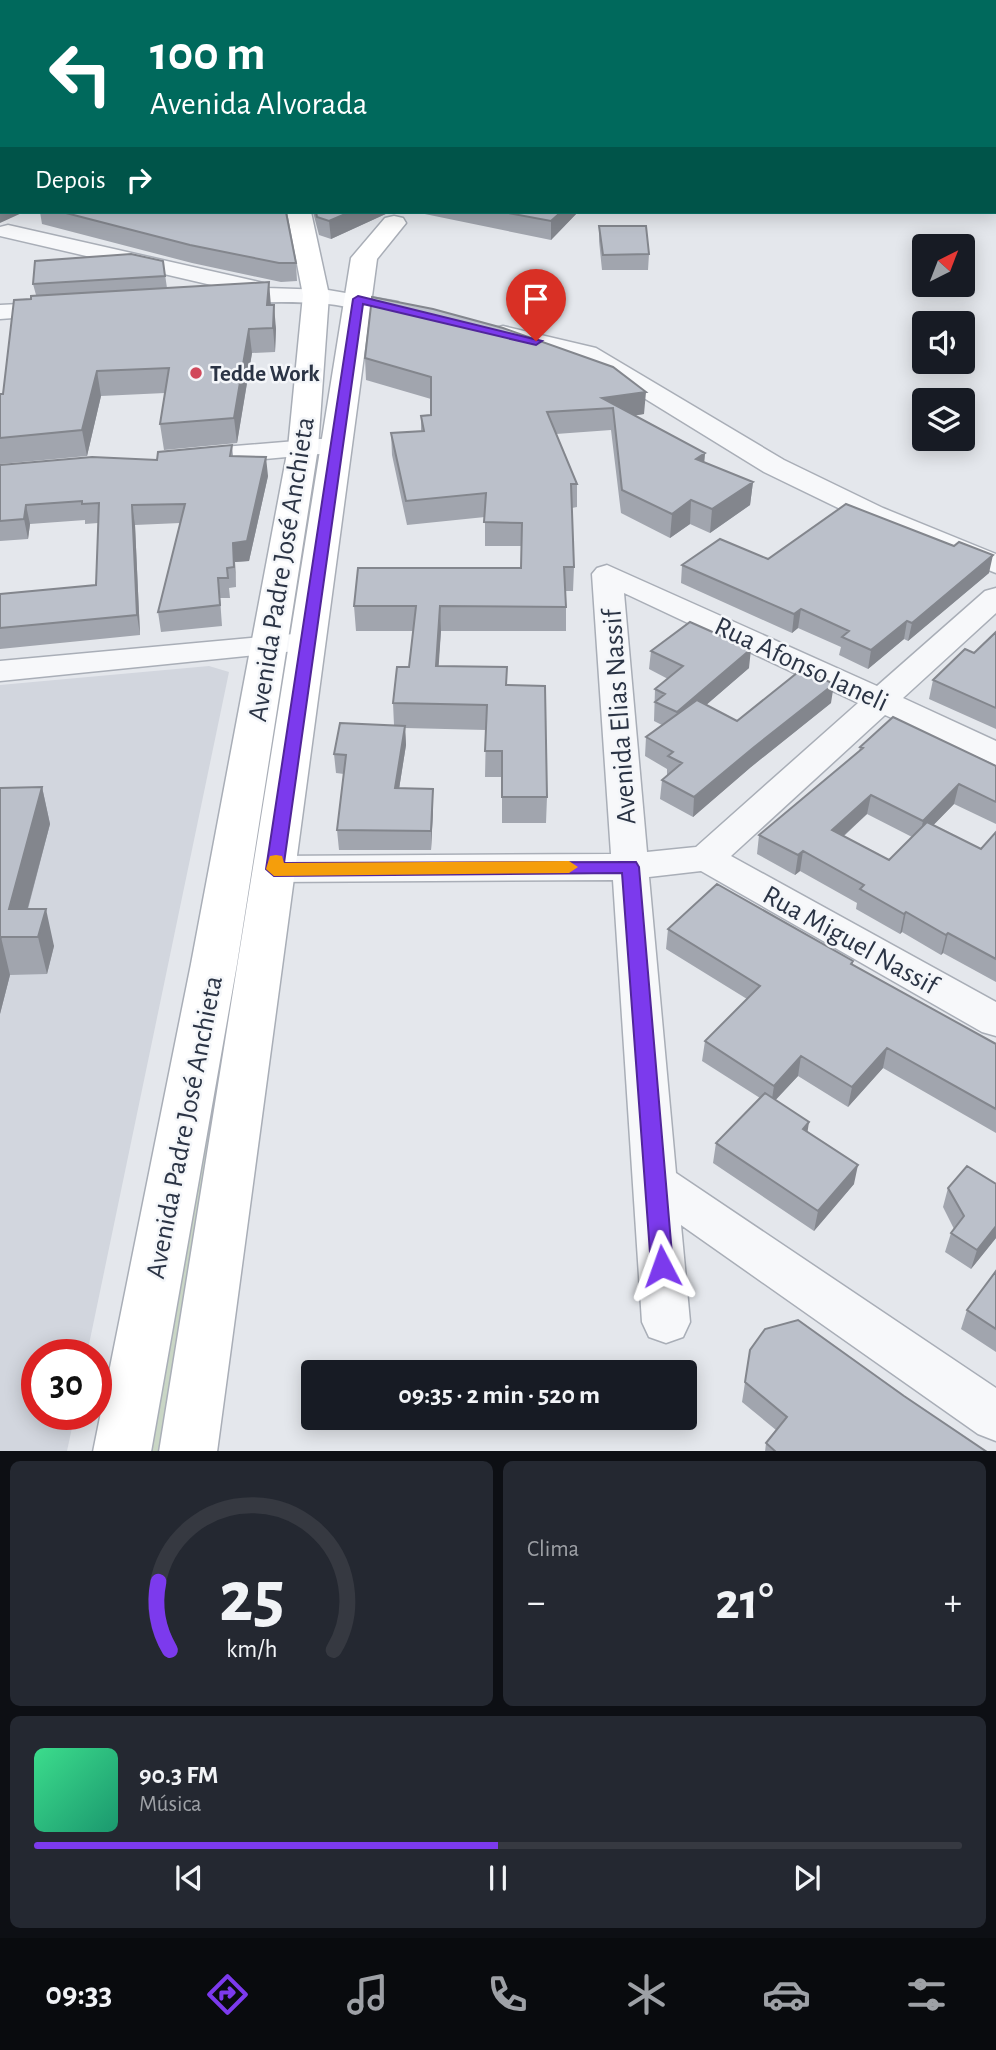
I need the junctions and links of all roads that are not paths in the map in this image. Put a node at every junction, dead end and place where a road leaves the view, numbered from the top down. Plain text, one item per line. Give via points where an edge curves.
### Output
1 (299, 214) edge
2 (404, 217) edge
3 (32, 218) dead end
4 (4, 233) edge
5 (311, 265) junction
6 (278, 294) junction
7 (316, 295) junction
8 (199, 299) edge
9 (358, 299) junction
10 (81, 307) edge
11 (412, 312) edge
12 (0, 313) edge
13 (480, 328) edge
14 (320, 447) junction
15 (166, 459) edge
16 (996, 564) edge
17 (607, 574) joint
18 (996, 597) edge
19 (289, 643) junction
20 (0, 671) edge
21 (882, 700) junction
22 (996, 754) edge
23 (706, 858) junction
24 (630, 867) junction
25 (274, 869) junction
26 (996, 1021) edge
27 (656, 1184) junction
28 (666, 1322) dead end
29 (996, 1417) edge
30 (122, 1451) edge
31 (188, 1451) edge

1 - 5 main road
2 - 5 main road, Avenida Padre José Anchieta
2 - 9 main road, Avenida Padre José Anchieta via 365,258
3 - 4 street
4 - 6 street
5 - 7 main road, Avenida Padre José Anchieta
6 - 7 street
6 - 8 street
7 - 9 street
7 - 14 main road, Avenida Padre José Anchieta
9 - 11 street
9 - 14 main road, Avenida Padre José Anchieta
10 - 12 street
13 - 16 street via 587,353 774,466 873,514
14 - 15 street
14 - 19 main road, Avenida Padre José Anchieta
17 - 21 street, Rua Afonso Ianeli
17 - 24 street, Avenida Elias Nassif
18 - 21 street
19 - 20 street
19 - 25 main road, Avenida Padre José Anchieta
19 - 30 main road, Avenida Padre José Anchieta via 211,978
21 - 22 street, Rua Afonso Ianeli
21 - 23 street
23 - 24 street
23 - 26 street, Rua Miguel Nassif
24 - 25 street
24 - 27 street, Avenida Elias Nassif
25 - 31 main road, Avenida Padre José Anchieta
27 - 28 street, Avenida Elias Nassif
27 - 29 street

